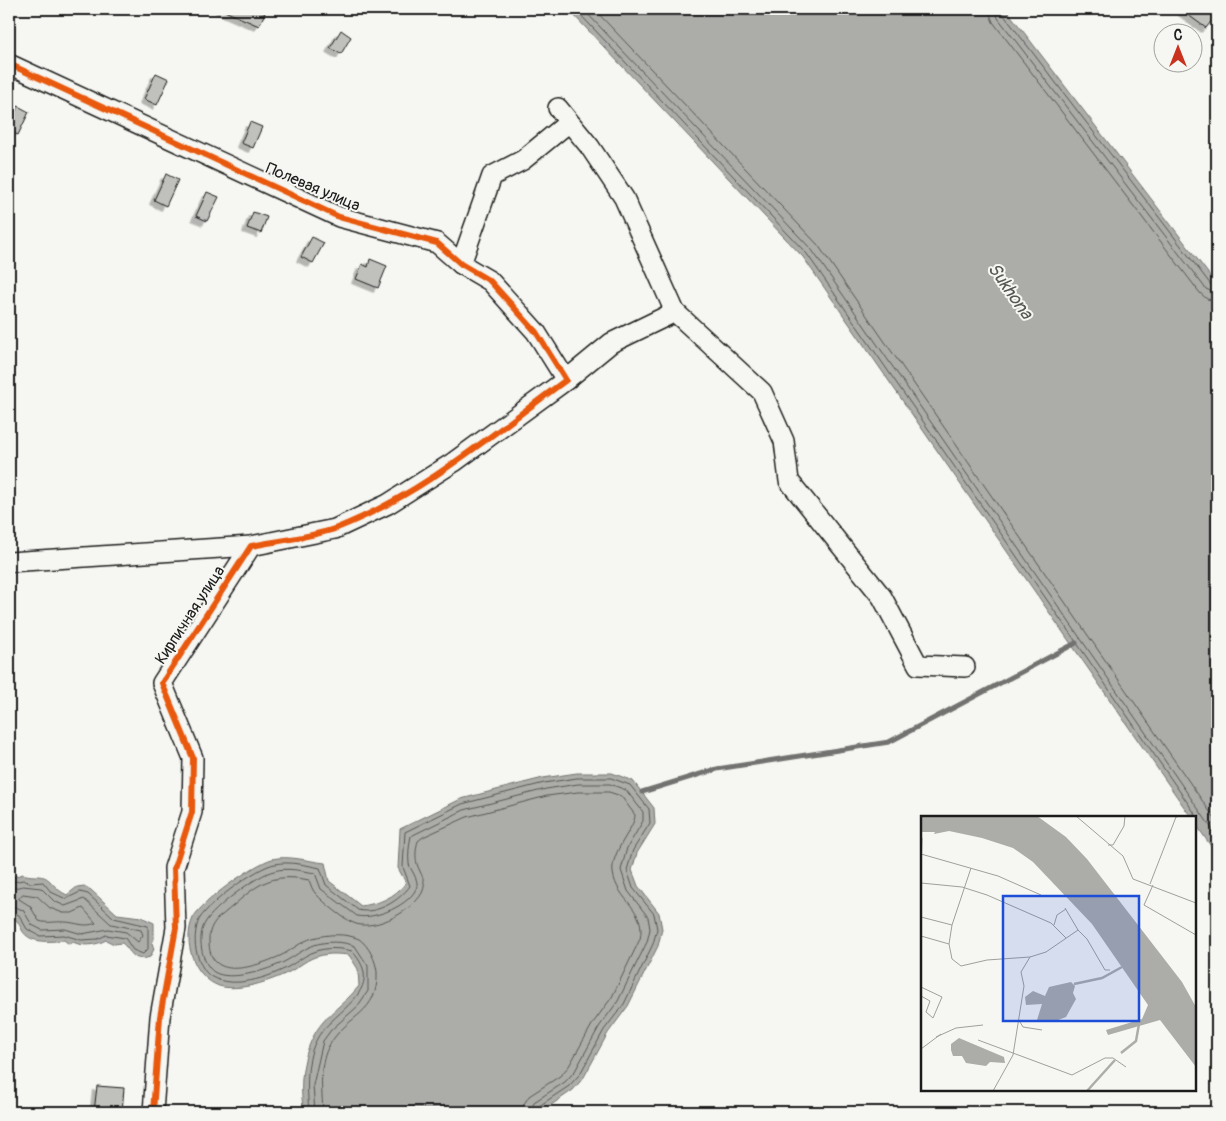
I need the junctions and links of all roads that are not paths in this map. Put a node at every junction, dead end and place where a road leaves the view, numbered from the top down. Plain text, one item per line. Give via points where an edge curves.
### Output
1 (9, 64) edge
2 (461, 264) junction
3 (675, 312) junction
4 (566, 380) junction
5 (251, 546) junction
6 (9, 562) edge
7 (965, 667) dead end
8 (153, 1112) edge

1 - 2 street, Полевая улица via 339,216 437,244
2 - 3 street via 492,176 523,160 563,116 590,147 624,198
2 - 4 street, Полевая улица via 490,281 536,332
3 - 4 street via 611,343
3 - 7 street via 762,392 784,441 789,481 882,597 918,665
4 - 5 street via 454,462 388,504 335,529
5 - 6 street
5 - 8 street, Кирпичная улица via 162,683 193,758 192,812 174,868 176,928 160,1017

